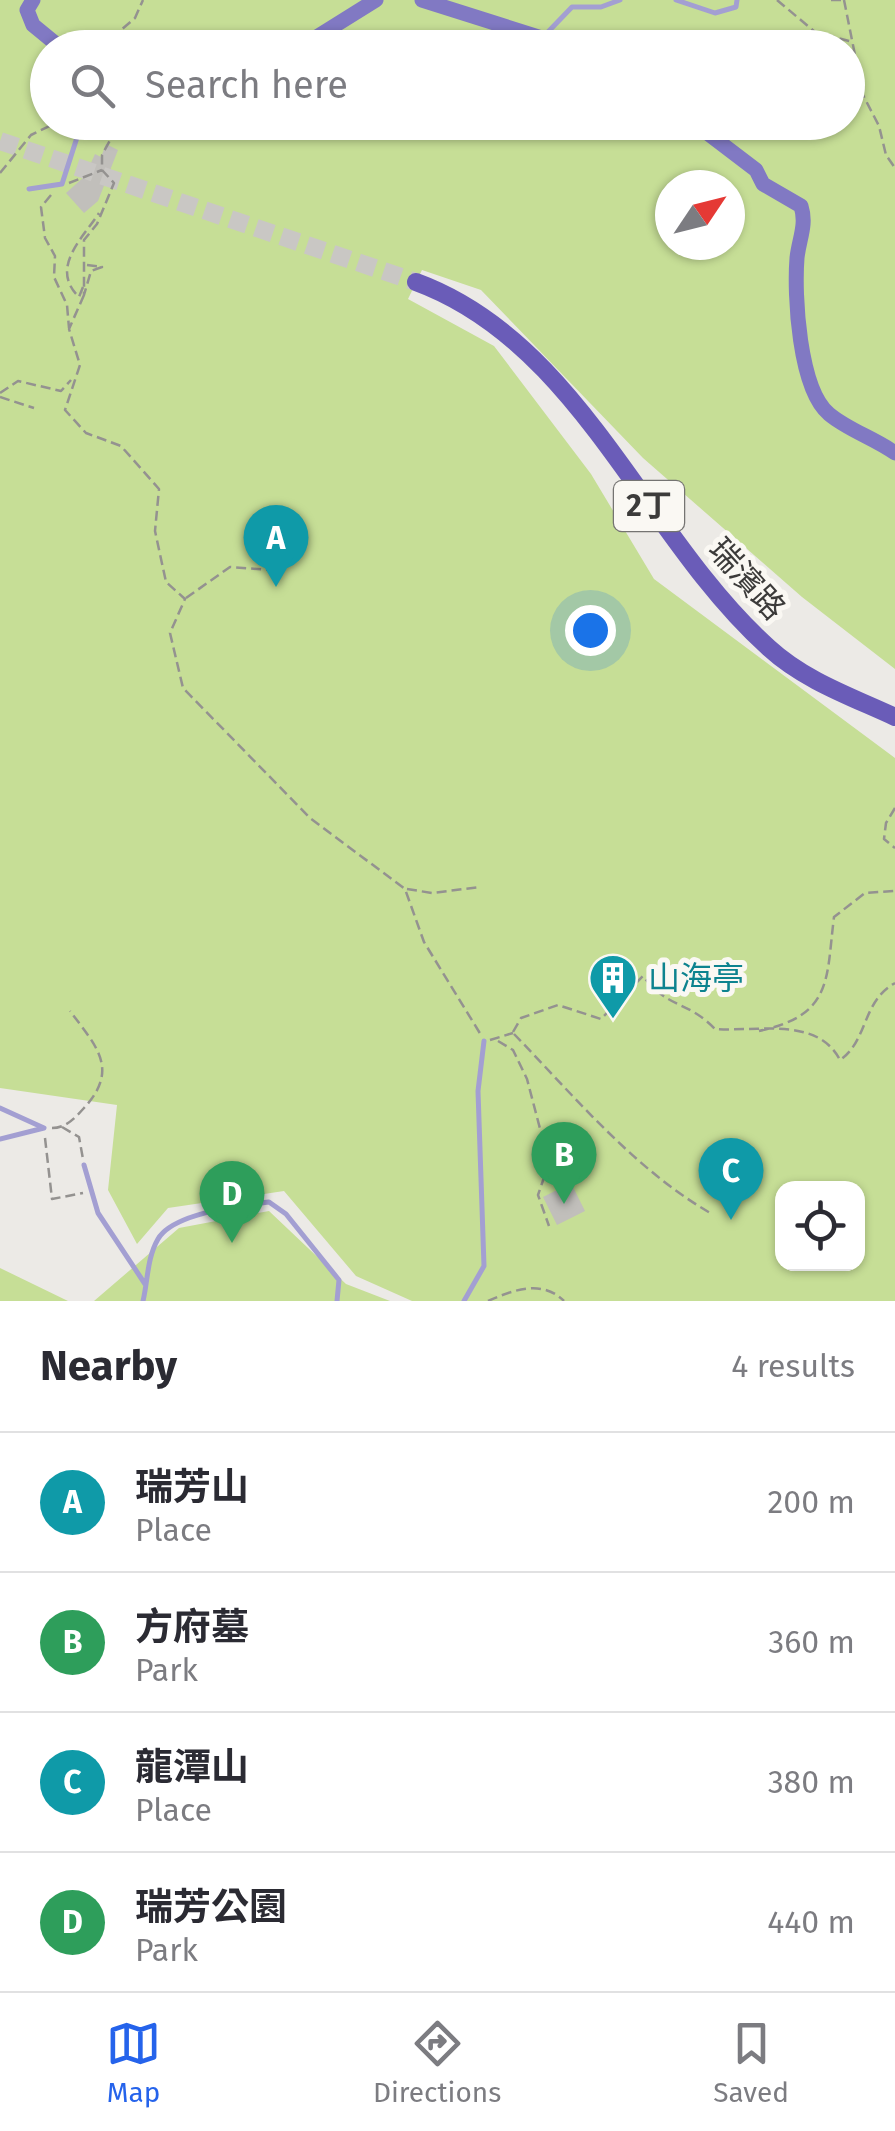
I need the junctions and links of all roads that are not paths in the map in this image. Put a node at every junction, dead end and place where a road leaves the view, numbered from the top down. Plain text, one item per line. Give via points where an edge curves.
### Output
1 (33, 0) edge
2 (376, 0) edge
3 (422, 0) edge
4 (620, 0) edge
5 (676, 0) edge
6 (737, 0) edge
7 (39, 30) edge
8 (329, 30) edge
9 (524, 30) edge
10 (550, 30) edge
11 (76, 140) edge
12 (717, 140) edge
13 (29, 190) dead end
14 (416, 282) tunnel mouth
15 (895, 453) edge
16 (895, 717) edge
17 (484, 1041) road end
18 (0, 1108) edge
19 (0, 1139) edge
20 (84, 1165) road end
21 (146, 1286) junction
22 (143, 1301) edge
23 (337, 1301) edge
24 (464, 1301) edge

1 - 7 street via 27,10
2 - 8 street
3 - 9 street
4 - 10 lane via 572,7
5 - 6 lane via 715,12 736,8
11 - 13 lane via 62,184
12 - 15 street via 756,170 763,184 801,206 798,327 817,400
14 - 16 main road, 瑞濱路 / 2丁 via 446,293 518,340 705,581 771,650 831,690
17 - 24 lane via 478,1091 484,1266
18 - 19 lane via 44,1128
20 - 21 lane via 98,1213
21 - 22 lane
21 - 23 lane via 160,1235 177,1222 269,1202 338,1280

